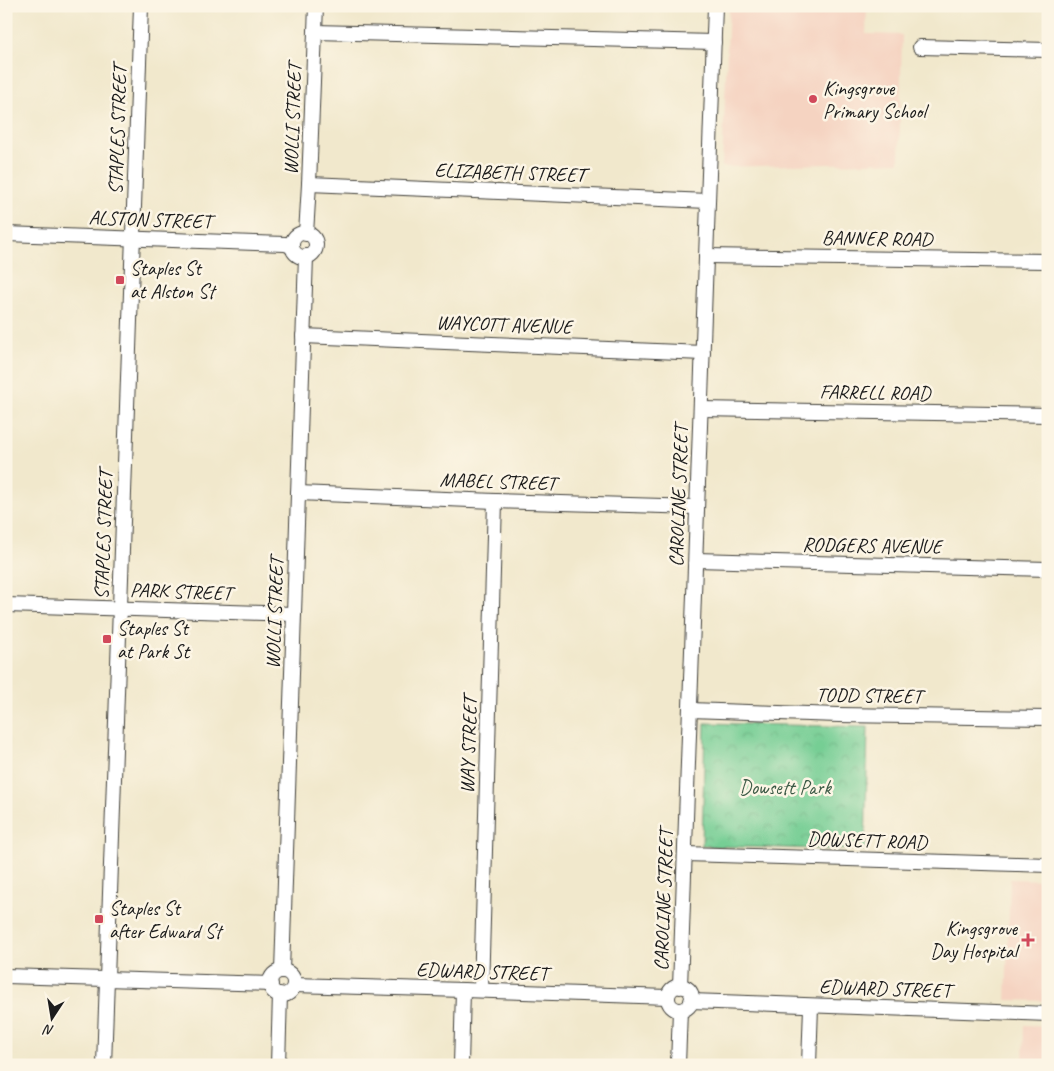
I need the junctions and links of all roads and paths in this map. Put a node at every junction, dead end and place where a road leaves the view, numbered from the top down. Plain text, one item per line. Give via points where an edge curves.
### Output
1 (142, 6) edge
2 (316, 6) edge
3 (715, 6) edge
4 (315, 32) junction
5 (714, 42) junction
6 (920, 47) dead end
7 (1048, 50) edge
8 (309, 184) junction
9 (708, 201) junction
10 (6, 234) edge
11 (306, 234) junction
12 (133, 238) junction
13 (292, 246) junction
14 (306, 256) junction
15 (706, 256) junction
16 (1048, 261) edge
17 (303, 336) junction
18 (703, 353) junction
19 (701, 409) junction
20 (1048, 416) edge
21 (298, 493) junction
22 (495, 501) junction
23 (697, 507) junction
24 (696, 560) junction
25 (1048, 569) edge
26 (6, 605) edge
27 (120, 609) junction
28 (294, 614) junction
29 (690, 710) junction
30 (1048, 718) edge
31 (685, 854) junction
32 (1048, 865) edge
33 (282, 971) junction
34 (6, 976) edge
35 (108, 978) junction
36 (271, 984) junction
37 (294, 985) junction
38 (680, 987) junction
39 (463, 990) junction
40 (481, 990) junction
41 (280, 994) junction
42 (668, 997) junction
43 (685, 1006) junction
44 (811, 1006) junction
45 (1048, 1014) edge
46 (104, 1065) edge
47 (278, 1065) edge
48 (461, 1065) edge
49 (678, 1065) edge
50 (809, 1065) edge

1 - 12 street, STAPLES STREET
2 - 4 street, WOLLI STREET
3 - 5 street, CAROLINE STREET
4 - 5 street
4 - 8 street, WOLLI STREET
5 - 9 street, CAROLINE STREET
6 - 7 street
8 - 9 street, ELIZABETH STREET
8 - 11 street, WOLLI STREET
9 - 15 street, CAROLINE STREET
10 - 12 street, ALSTON STREET
11 - 13 street via 296,236
11 - 14 street via 315,245 313,252
12 - 13 street, ALSTON STREET
12 - 27 street, STAPLES STREET
13 - 14 street via 298,255
14 - 17 street, WOLLI STREET
15 - 16 street, BANNER ROAD
15 - 18 street, CAROLINE STREET
17 - 18 street, WAYCOTT AVENUE
17 - 21 street, WOLLI STREET
18 - 19 street, CAROLINE STREET
19 - 20 street, FARRELL ROAD
19 - 23 street, CAROLINE STREET
21 - 22 street, MABEL STREET
21 - 28 street, WOLLI STREET
22 - 23 street, MABEL STREET
22 - 40 street, WAY STREET
23 - 24 street, CAROLINE STREET
24 - 25 street, RODGERS AVENUE
24 - 29 street, CAROLINE STREET
26 - 27 street, PARK STREET
27 - 28 street, PARK STREET
27 - 35 street, STAPLES STREET
28 - 33 street, WOLLI STREET
29 - 30 street, TODD STREET
29 - 31 street, CAROLINE STREET
31 - 32 street, DOWSETT ROAD
31 - 38 street, CAROLINE STREET
33 - 36 street via 273,976
33 - 37 street via 292,976
34 - 35 street
35 - 36 street
35 - 46 street, STAPLES STREET
36 - 41 street
37 - 39 street, EDWARD STREET
37 - 41 street via 287,994
38 - 42 street via 672,990
38 - 43 street via 691,994
39 - 40 street, EDWARD STREET
39 - 48 street
40 - 42 street, EDWARD STREET
41 - 47 street
42 - 43 street via 670,1005 676,1009
43 - 44 street, EDWARD STREET
43 - 49 street
44 - 45 street, EDWARD STREET
44 - 50 street

